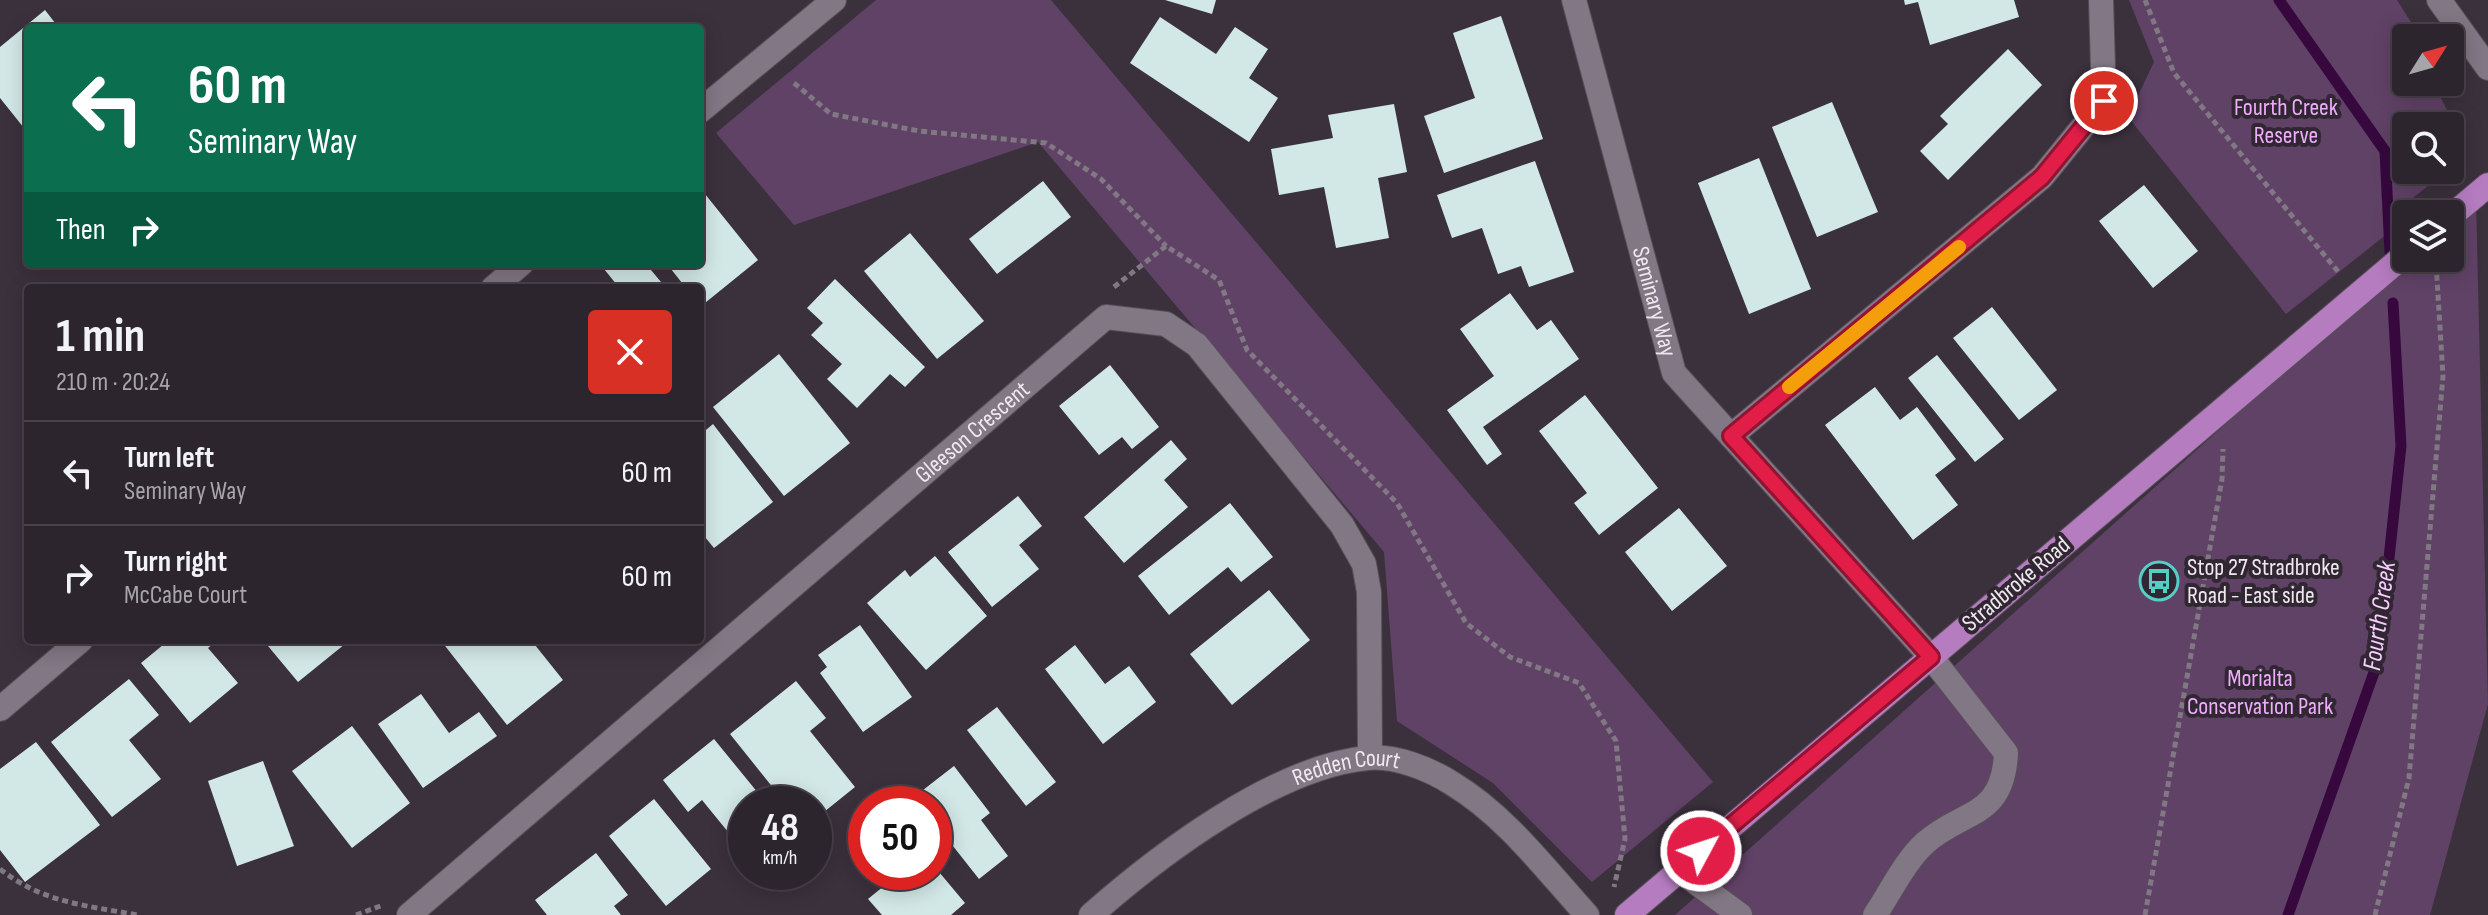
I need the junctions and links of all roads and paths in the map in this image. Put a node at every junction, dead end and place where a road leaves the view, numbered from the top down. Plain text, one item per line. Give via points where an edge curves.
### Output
1 (834, 0) edge
2 (1574, 0) edge
3 (2101, 0) edge
4 (2145, 0) edge
5 (2439, 0) edge
6 (2488, 68) edge
7 (794, 83) dead end
8 (704, 108) edge
9 (2488, 185) edge
10 (2464, 205) edge
11 (1166, 246) junction
12 (2392, 265) edge
13 (516, 268) edge
14 (2437, 272) edge
15 (498, 284) edge
16 (1108, 292) dead end
17 (2356, 294) junction
18 (2225, 408) junction
19 (1731, 436) junction
20 (76, 644) edge
21 (1931, 657) junction
22 (0, 709) edge
23 (1370, 757) junction
24 (0, 869) edge
25 (1679, 870) junction
26 (1619, 907) edge
27 (137, 915) edge
28 (409, 915) edge
29 (1091, 915) edge
30 (1587, 915) edge
31 (1740, 915) edge
32 (1875, 915) edge
33 (2145, 915) edge
34 (2375, 915) edge

1 - 8 street
2 - 19 street, Seminary Way via 1674,373
3 - 19 street via 2104,101 2042,177
4 - 17 path via 2174,73
5 - 6 street
7 - 11 path via 831,114 919,131 1046,143 1101,179
9 - 10 main road
11 - 16 path
11 - 26 path via 1219,280 1247,350 1397,503 1466,623 1510,657 1579,683 1616,741 1625,839
12 - 17 main road, Stradbroke Road
13 - 15 street
14 - 34 path via 2443,376 2409,778
17 - 18 main road, Stradbroke Road
18 - 21 main road, Stradbroke Road
18 - 33 path via 2222,479
19 - 21 street, Seminary Way
20 - 22 street
21 - 25 main road, Stradbroke Road
21 - 32 street, Seminary Way via 2006,753 2005,779 1985,808 1924,844
23 - 28 street, Gleeson Crescent via 1369,592 1364,564 1342,525 1197,345 1166,324 1106,317
23 - 29 street, Redden Court via 1315,768 1269,791 1181,843
23 - 30 street, Redden Court via 1416,766 1454,784 1503,823
24 - 27 path via 47,898
25 - 26 main road, Stradbroke Road
25 - 31 street

